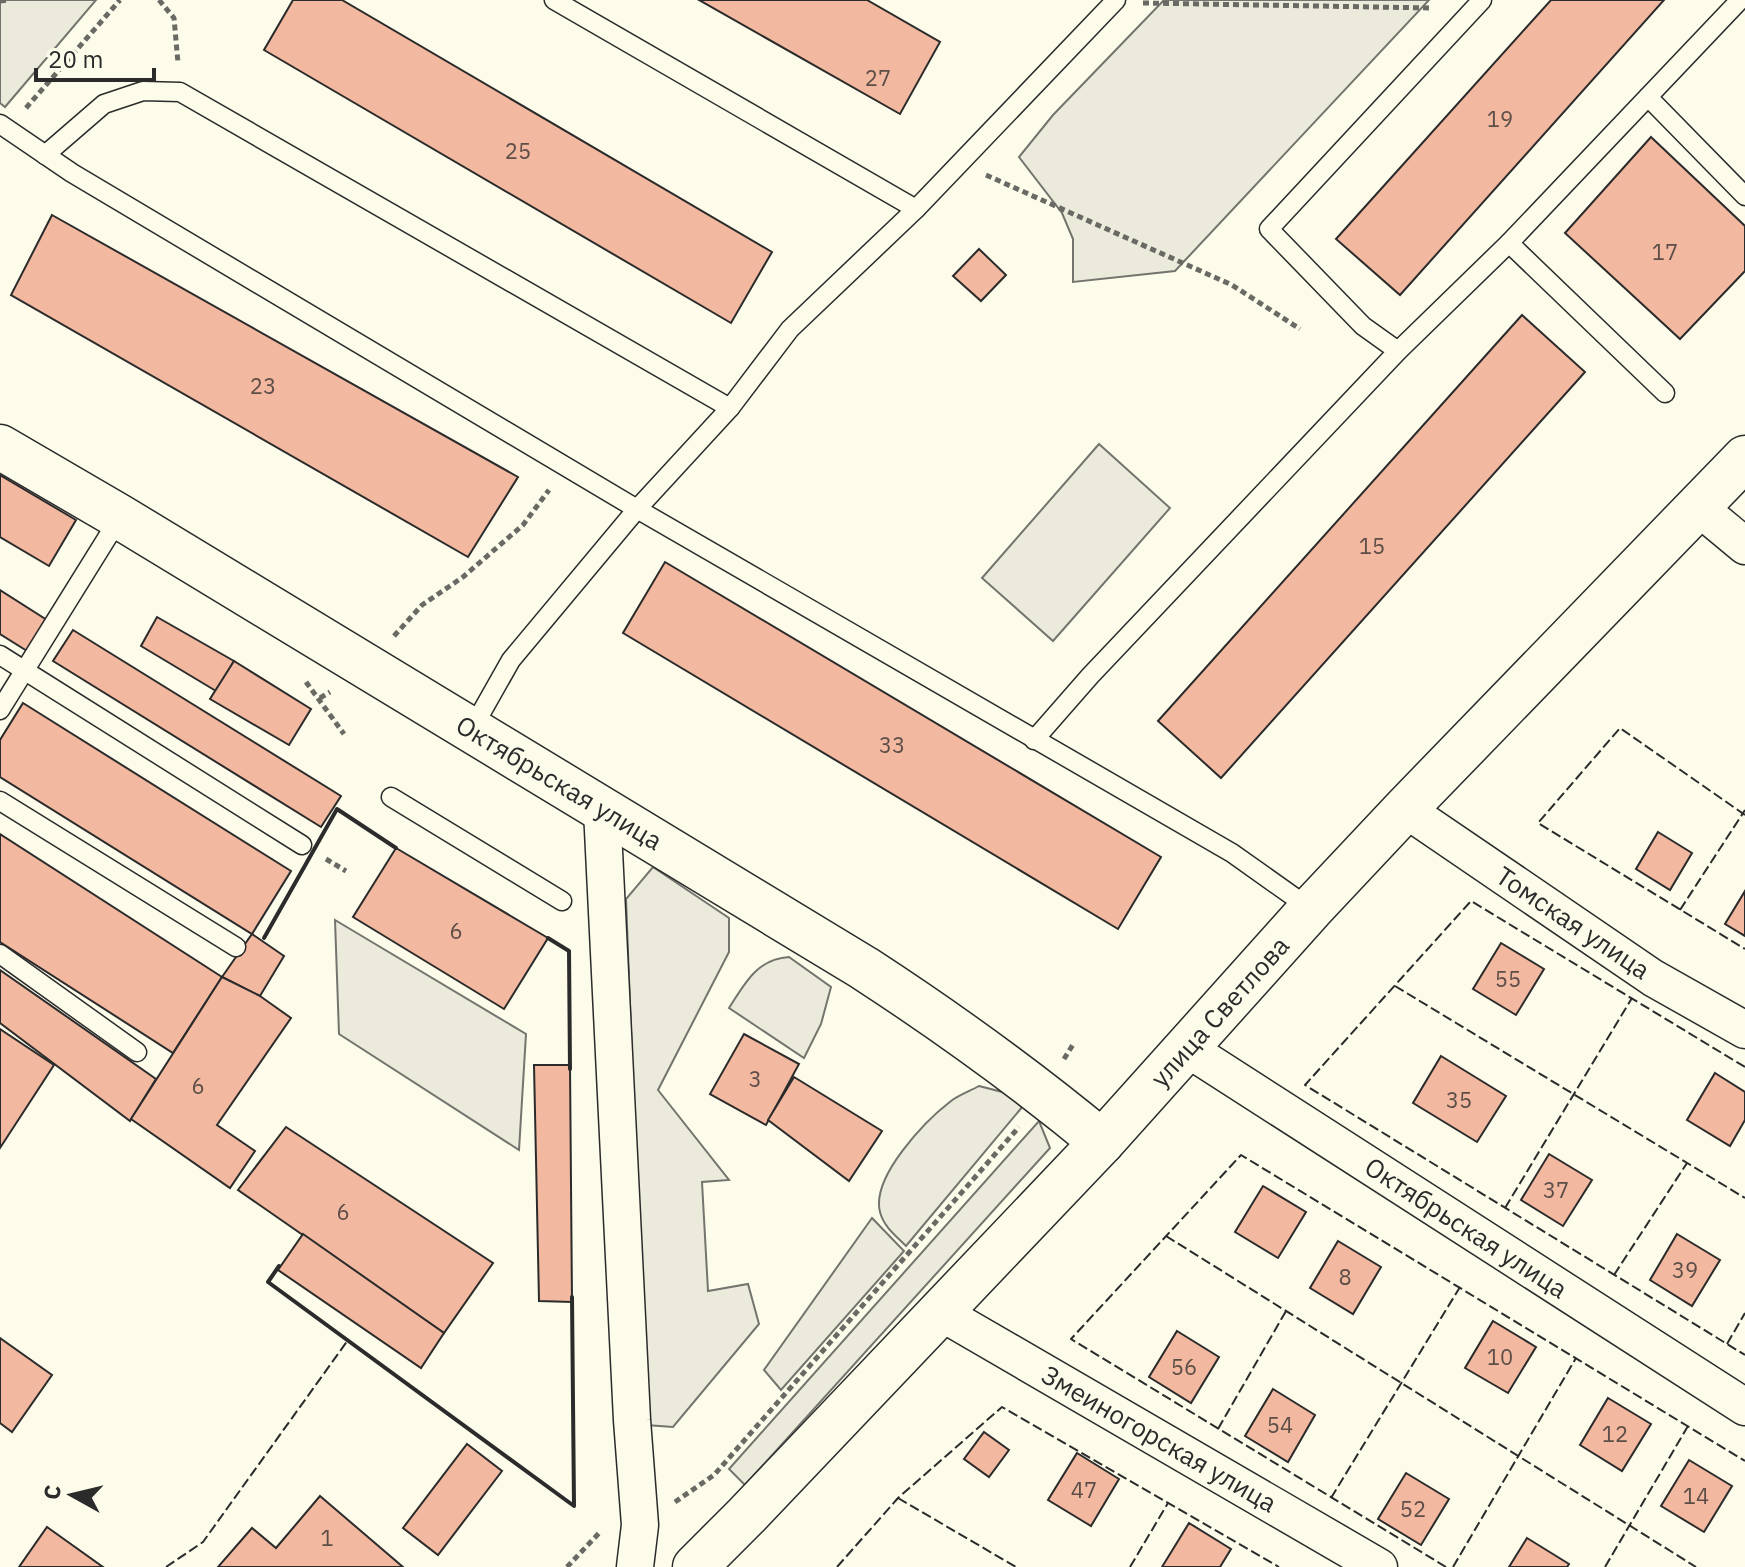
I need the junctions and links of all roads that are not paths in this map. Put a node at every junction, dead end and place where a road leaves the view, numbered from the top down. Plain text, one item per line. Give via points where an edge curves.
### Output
1 (554, 0) edge
2 (1740, 0) edge
3 (1113, 1) edge
4 (1478, 5) edge
5 (1648, 97) junction
6 (4, 126) edge
7 (45, 155) junction
8 (1745, 196) edge
9 (916, 209) junction
10 (1509, 243) junction
11 (1398, 351) junction
12 (1665, 393) dead end
13 (730, 408) junction
14 (0, 447) edge
15 (1745, 458) edge
16 (1698, 507) junction
17 (637, 509) junction
18 (120, 517) junction
19 (1745, 546) edge
20 (0, 655) edge
21 (24, 671) junction
22 (0, 710) edge
23 (472, 729) junction
24 (1034, 740) junction
25 (391, 797) dead end
26 (0, 801) edge
27 (1405, 809) junction
28 (602, 810) junction
29 (302, 845) dead end
30 (562, 901) dead end
31 (1311, 909) junction
32 (236, 947) dead end
33 (0, 954) edge
34 (1745, 1030) edge
35 (1188, 1049) junction
36 (137, 1052) dead end
37 (1102, 1142) junction
38 (940, 1312) junction
39 (1745, 1407) edge
40 (710, 1563) edge
41 (635, 1567) edge
42 (1379, 1567) edge

1 - 9 lane
2 - 5 lane
3 - 9 lane
4 - 11 lane via 1269,229 1363,326
5 - 8 lane
5 - 10 lane
6 - 7 lane
7 - 13 lane via 104,104 143,91 180,92
7 - 17 lane
9 - 13 lane via 790,329
10 - 11 lane
10 - 12 lane
11 - 24 lane
13 - 17 lane
14 - 18 main road, Октябрьская улица
15 - 16 main road, улица Светлова
16 - 19 street
16 - 27 main road, улица Светлова
17 - 23 lane via 511,660
17 - 24 lane
18 - 21 lane
18 - 23 main road, Октябрьская улица
20 - 21 lane
21 - 22 lane
21 - 29 lane
23 - 28 main road, Октябрьская улица
24 - 31 lane via 1232,853
25 - 30 lane
26 - 32 lane
27 - 31 main road, улица Светлова
27 - 34 street, Томская улица via 1653,978
28 - 37 main road, Октябрьская улица via 864,968 974,1042
28 - 41 street via 640,1525
31 - 35 main road, улица Светлова
33 - 36 lane
35 - 37 main road, улица Светлова
35 - 39 street, Октябрьская улица
37 - 38 main road, улица Светлова
38 - 40 main road, улица Светлова
38 - 42 street, Змеиногорская улица

